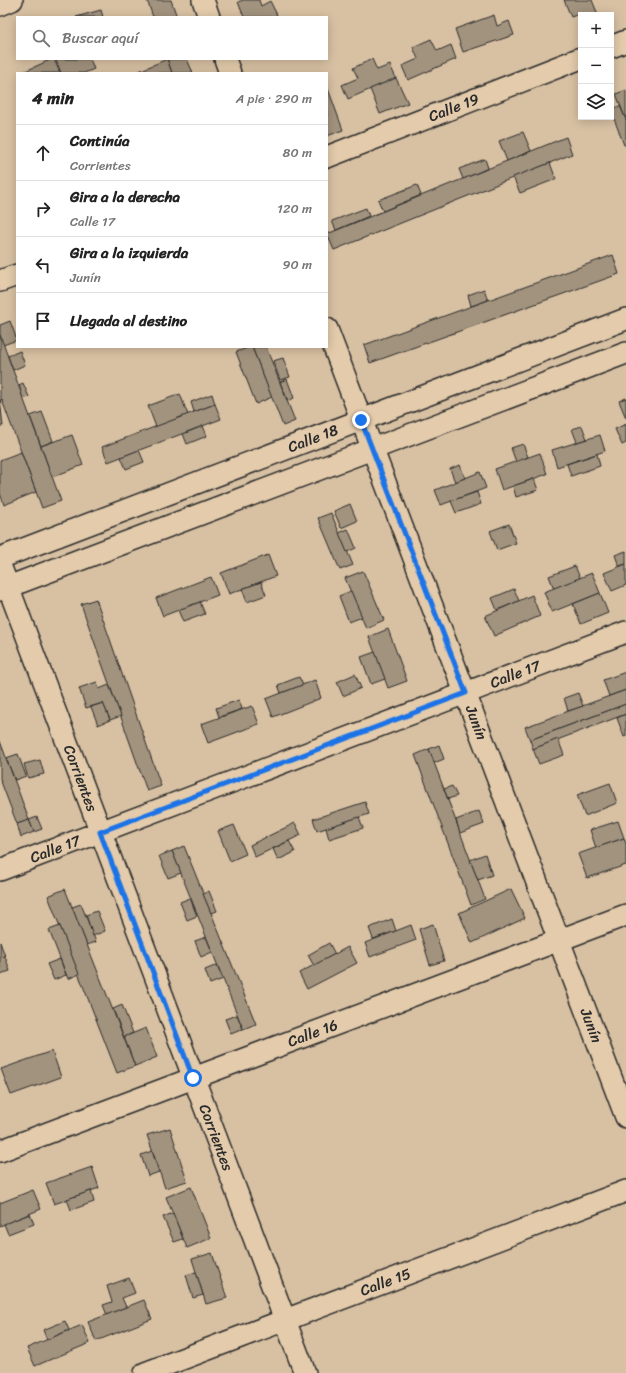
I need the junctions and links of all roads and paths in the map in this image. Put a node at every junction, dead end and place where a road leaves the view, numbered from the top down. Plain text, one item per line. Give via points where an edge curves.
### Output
1 (12, 0) edge
2 (202, 0) edge
3 (0, 5) edge
4 (209, 16) edge
5 (626, 41) edge
6 (614, 46) edge
7 (578, 59) edge
8 (225, 60) edge
9 (230, 72) edge
10 (328, 157) edge
11 (16, 275) edge
12 (0, 281) edge
13 (626, 319) edge
14 (328, 332) edge
15 (626, 353) edge
16 (361, 420) junction
17 (372, 449) junction
18 (0, 558) edge
19 (0, 565) edge
20 (4, 589) edge
21 (626, 632) edge
22 (466, 693) junction
23 (100, 832) junction
24 (0, 870) edge
25 (626, 915) edge
26 (559, 940) junction
27 (193, 1078) junction
28 (626, 1117) edge
29 (0, 1151) edge
30 (626, 1191) edge
31 (285, 1320) junction
32 (145, 1373) edge
33 (305, 1373) edge

1 - 3 street
2 - 4 street
5 - 6 street
7 - 10 street, Calle 19
8 - 9 street
11 - 12 street
13 - 16 street, Calle 18
14 - 16 street, Junín
15 - 17 street, Calle 18
16 - 17 street, Junín
16 - 18 street, Calle 18
17 - 20 street, Calle 18
17 - 22 street, Junín
19 - 20 street, Corrientes
20 - 23 street, Corrientes
21 - 22 street, Calle 17
22 - 23 street, Calle 17
22 - 26 street, Junín
23 - 24 street, Calle 17
23 - 27 street, Corrientes
25 - 26 street, Calle 16
26 - 27 street, Calle 16
26 - 28 street, Junín
27 - 29 street, Calle 16
27 - 31 street, Corrientes
30 - 31 street, Calle 15
31 - 32 street, Calle 15
31 - 33 street, Corrientes

